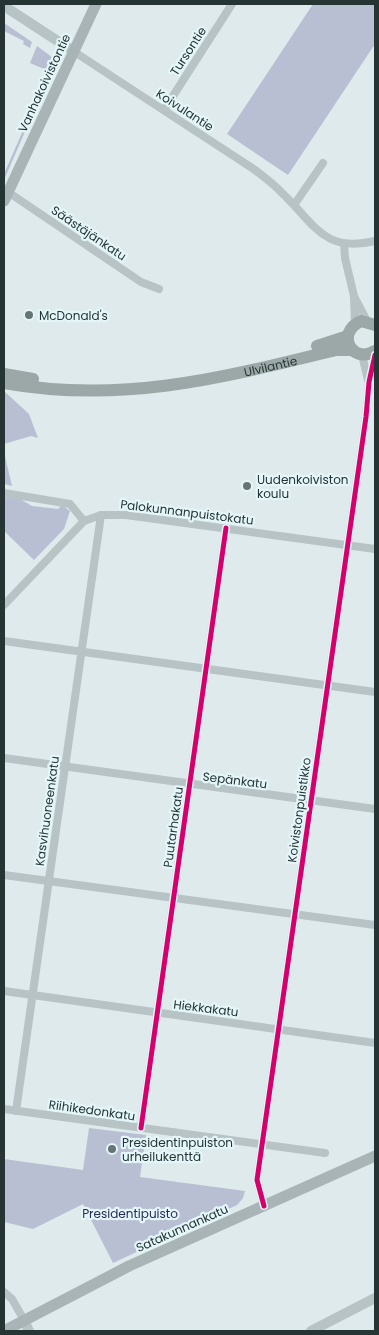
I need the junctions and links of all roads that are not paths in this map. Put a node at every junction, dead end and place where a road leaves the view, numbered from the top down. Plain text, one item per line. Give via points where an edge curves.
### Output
1 (96, 4) edge
2 (232, 4) edge
3 (4, 6) edge
4 (74, 51) junction
5 (164, 110) junction
6 (323, 163) dead end
7 (6, 196) edge
8 (294, 205) junction
9 (375, 241) edge
10 (344, 244) junction
11 (159, 289) dead end
12 (354, 296) junction
13 (366, 323) edge
14 (348, 336) junction
15 (366, 353) edge
16 (4, 374) edge
17 (369, 382) junction
18 (4, 383) edge
19 (187, 383) junction
20 (82, 390) junction
21 (375, 415) edge
22 (366, 416) junction
23 (4, 493) edge
24 (101, 515) junction
25 (84, 520) junction
26 (226, 528) junction
27 (347, 545) junction
28 (375, 549) edge
29 (4, 605) edge
30 (4, 641) edge
31 (82, 652) junction
32 (207, 668) junction
33 (327, 685) junction
34 (375, 692) edge
35 (4, 758) edge
36 (65, 766) junction
37 (189, 784) junction
38 (311, 800) junction
39 (375, 809) edge
40 (4, 875) edge
41 (49, 881) junction
42 (174, 898) junction
43 (294, 914) junction
44 (375, 925) edge
45 (4, 991) edge
46 (32, 995) junction
47 (158, 1014) junction
48 (279, 1029) junction
49 (375, 1042) edge
50 (4, 1109) edge
51 (16, 1111) junction
52 (142, 1128) junction
53 (262, 1144) junction
54 (325, 1153) dead end
55 (375, 1156) edge
56 (264, 1206) junction
57 (4, 1292) edge
58 (375, 1298) edge
59 (27, 1326) edge
60 (4, 1331) edge
61 (311, 1331) edge

1 - 4 main road, Vanhakoivistontie
2 - 5 street, Tursontie
3 - 4 street, Koivulantie
4 - 5 street, Koivulantie
4 - 7 main road, Vanhakoivistontie
5 - 8 street, Koivulantie via 255,170
6 - 8 street
7 - 11 street, Säästäjänkatu via 142,282
8 - 10 street, Koivulantie via 324,236
9 - 10 street
10 - 12 street
12 - 13 street
12 - 13 street
13 - 14 main road
14 - 15 main road via 348,342
14 - 19 main road, Ulvilantie
15 - 17 street, Koivistonpuistikko
15 - 17 street, Koivistonpuistikko
15 - 19 main road, Ulvilantie via 336,350
16 - 20 main road, Ulvilantie
17 - 22 street, Koivistonpuistikko
18 - 20 main road, Ulvilantie via 60,391
19 - 20 main road, Ulvilantie via 138,390
21 - 22 street
22 - 27 street, Koivistonpuistikko
23 - 25 street via 70,504
24 - 25 street, Palokunnanpuistokatu
24 - 26 street, Palokunnanpuistokatu via 126,515
24 - 31 street, Kasvihuoneenkatu
25 - 29 street
26 - 27 street, Palokunnanpuistokatu
26 - 32 street, Puutarhakatu
27 - 28 street, Palokunnanpuistokatu
27 - 33 street, Koivistonpuistikko
30 - 31 street
31 - 32 street
31 - 36 street, Kasvihuoneenkatu
32 - 33 street
32 - 37 street, Puutarhakatu
33 - 34 street
33 - 38 street, Koivistonpuistikko
35 - 36 street, Sepänkatu
36 - 37 street, Sepänkatu
36 - 41 street, Kasvihuoneenkatu
37 - 38 street, Sepänkatu
37 - 42 street, Puutarhakatu
38 - 39 street, Sepänkatu
38 - 43 street, Koivistonpuistikko
40 - 41 street
41 - 42 street
41 - 46 street, Kasvihuoneenkatu
42 - 43 street
42 - 47 street, Puutarhakatu
43 - 44 street
43 - 48 street, Koivistonpuistikko
45 - 46 street, Hiekkakatu
46 - 47 street, Hiekkakatu
46 - 51 street, Kasvihuoneenkatu
47 - 48 street, Hiekkakatu
47 - 52 street, Puutarhakatu
48 - 49 street, Hiekkakatu
48 - 53 street, Koivistonpuistikko
50 - 51 street, Riihikedonkatu
51 - 52 street, Riihikedonkatu
52 - 53 street, Riihikedonkatu
53 - 54 street, Riihikedonkatu
53 - 56 street, Koivistonpuistikko via 257,1180
55 - 56 main road, Satakunnankatu
56 - 59 main road, Satakunnankatu via 129,1266
57 - 59 street via 12,1299
58 - 61 street
59 - 60 main road, Satakunnankatu

